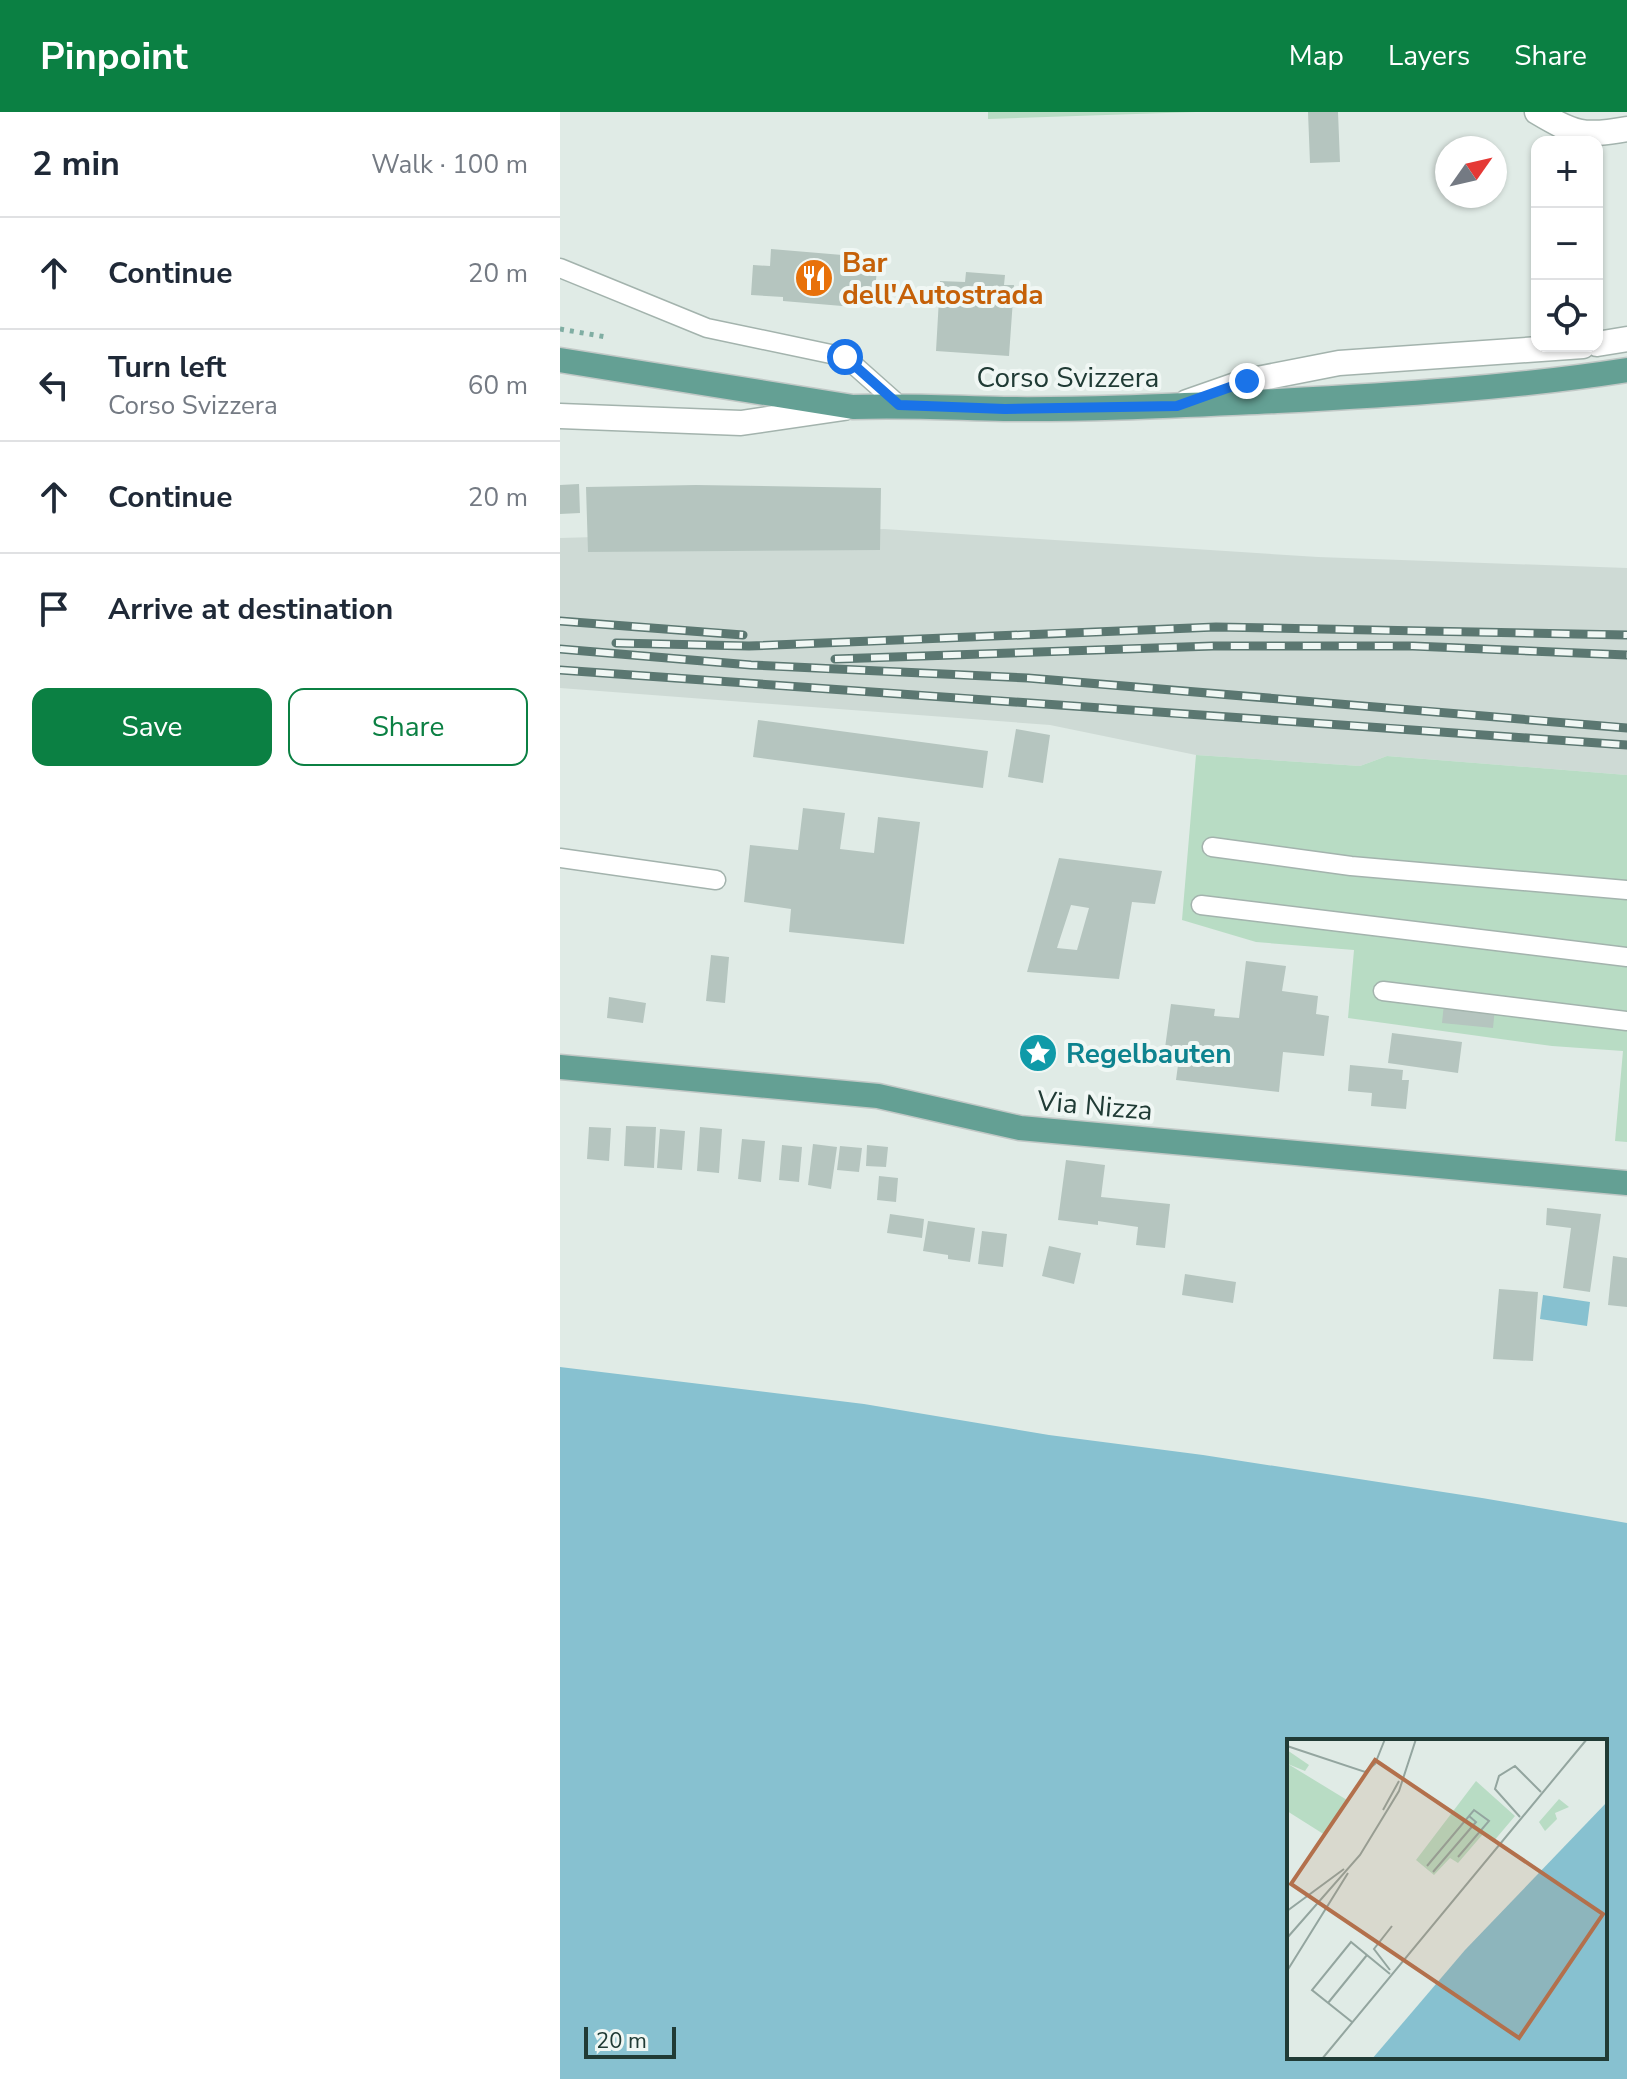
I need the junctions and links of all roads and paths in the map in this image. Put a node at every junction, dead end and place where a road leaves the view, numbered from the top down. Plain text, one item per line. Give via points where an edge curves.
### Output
1 (1537, 112) edge
2 (1627, 129) edge
3 (560, 268) edge
4 (560, 329) edge
5 (616, 339) dead end
6 (1627, 339) edge
7 (1603, 343) edge
8 (1531, 350) edge
9 (560, 360) edge
10 (1627, 370) edge
11 (899, 405) junction
12 (1177, 406) junction
13 (853, 407) junction
14 (560, 416) edge
15 (1212, 847) dead end
16 (560, 858) edge
17 (716, 880) dead end
18 (1627, 890) edge
19 (1201, 905) dead end
20 (1627, 957) edge
21 (1383, 991) dead end
22 (1627, 1021) edge
23 (560, 1067) edge
24 (1627, 1183) edge

1 - 2 street via 1569,131
3 - 11 lane via 707,328 845,357
4 - 5 path
6 - 7 street
8 - 12 street via 1339,363 1247,381
9 - 13 main road, Corso Svizzera
10 - 12 main road, Corso Svizzera via 1540,384
11 - 12 main road, Corso Svizzera
11 - 13 main road, Corso Svizzera
13 - 14 street via 741,423
15 - 18 lane via 1351,866
16 - 17 lane
19 - 20 lane
21 - 22 lane
23 - 24 main road, Via Nizza via 878,1096 1020,1128

